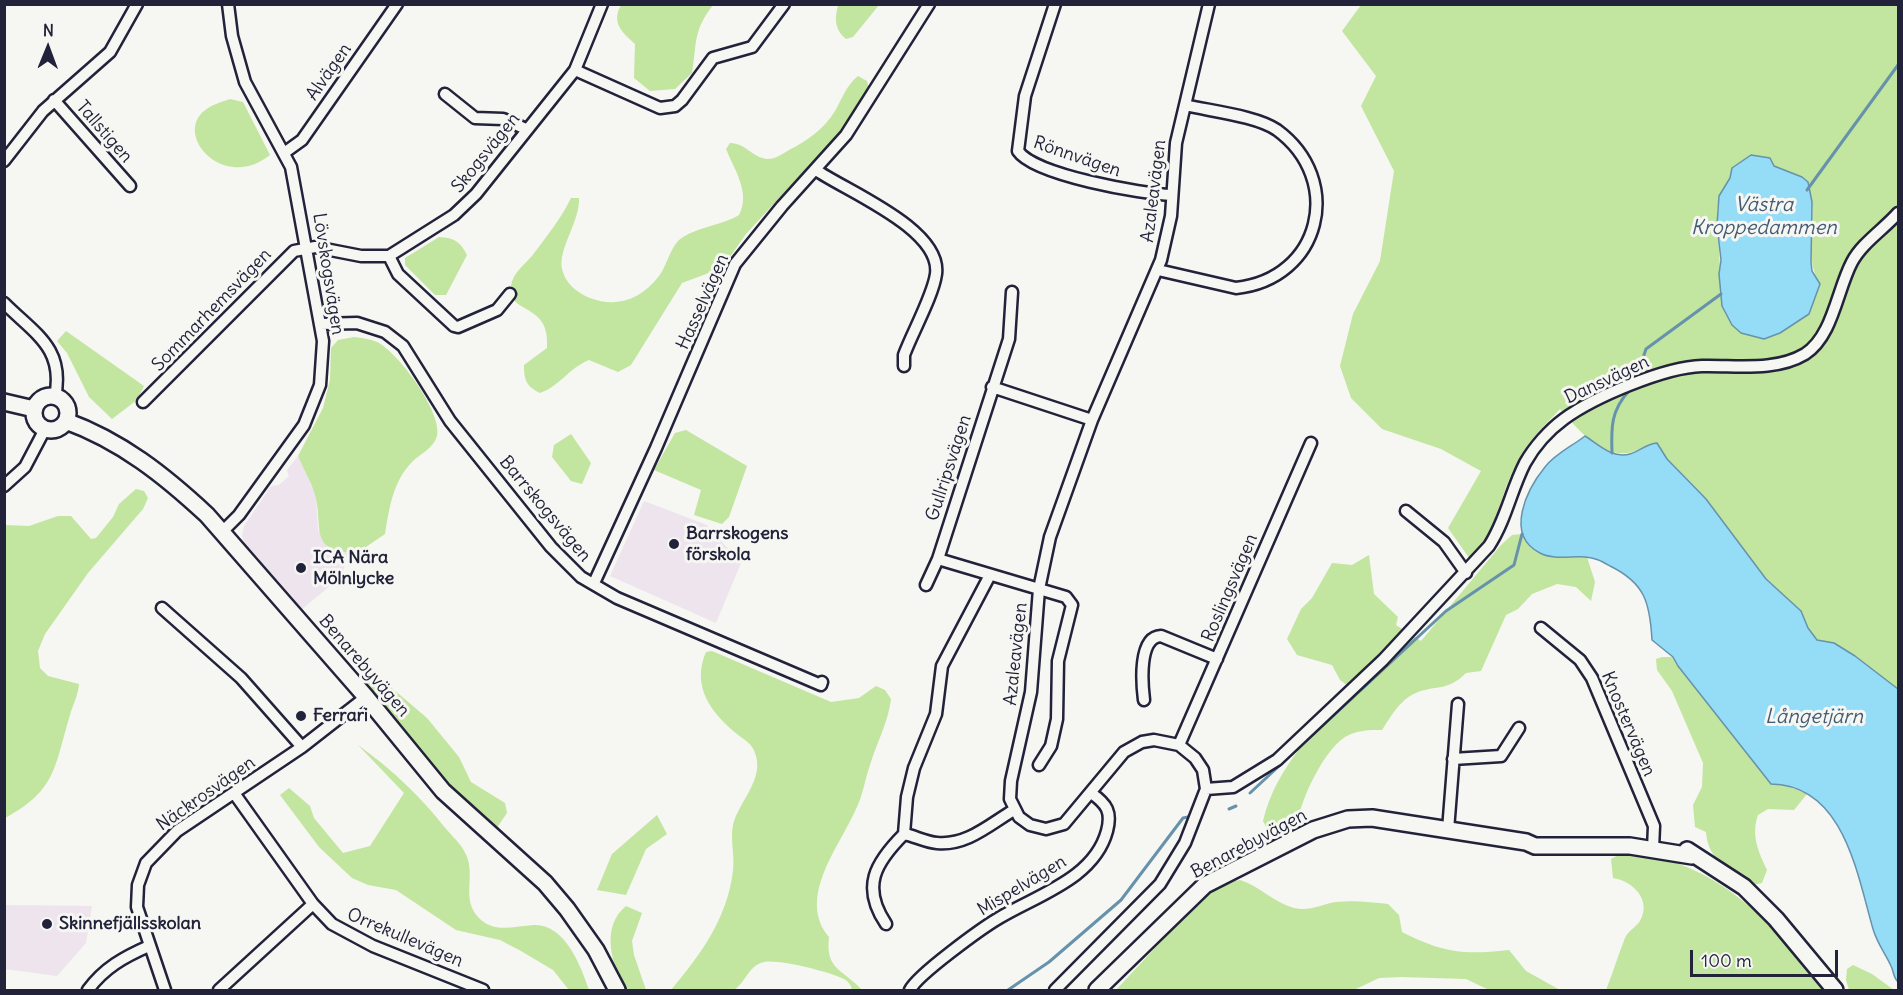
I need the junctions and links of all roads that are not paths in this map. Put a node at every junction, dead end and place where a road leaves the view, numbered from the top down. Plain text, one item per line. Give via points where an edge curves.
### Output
1 (137, 4) edge
2 (228, 4) edge
3 (397, 4) edge
4 (602, 4) edge
5 (784, 4) edge
6 (929, 4) edge
7 (1055, 4) edge
8 (1209, 4) edge
9 (575, 70) junction
10 (445, 94) dead end
11 (54, 100) junction
12 (1185, 105) junction
13 (526, 129) junction
14 (284, 153) junction
15 (4, 161) edge
16 (816, 170) junction
17 (130, 186) dead end
18 (1172, 195) junction
19 (1899, 213) edge
20 (308, 247) junction
21 (389, 256) junction
22 (1158, 270) junction
23 (1012, 292) dead end
24 (510, 294) dead end
25 (4, 303) edge
26 (321, 324) junction
27 (904, 366) dead end
28 (992, 387) junction
29 (56, 397) junction
30 (4, 402) edge
31 (143, 402) dead end
32 (34, 409) junction
33 (1092, 420) junction
34 (66, 421) junction
35 (45, 429) junction
36 (1311, 443) dead end
37 (4, 486) edge
38 (1406, 512) dead end
39 (222, 532) junction
40 (938, 559) junction
41 (1466, 573) junction
42 (990, 575) junction
43 (594, 584) junction
44 (926, 585) dead end
45 (1040, 589) junction
46 (162, 608) dead end
47 (1541, 628) dead end
48 (1217, 659) junction
49 (822, 682) dead end
50 (366, 697) junction
51 (1144, 700) dead end
52 (1458, 704) dead end
53 (1519, 728) dead end
54 (1179, 745) junction
55 (302, 747) junction
56 (1453, 759) junction
57 (1039, 765) dead end
58 (1206, 789) junction
59 (234, 793) junction
60 (1091, 793) junction
61 (1014, 810) junction
62 (1448, 830) junction
63 (904, 834) junction
64 (1654, 845) junction
65 (313, 904) junction
66 (886, 924) dead end
67 (149, 946) junction
68 (605, 967) junction
69 (88, 990) edge
70 (165, 990) edge
71 (219, 990) edge
72 (483, 990) edge
73 (613, 990) edge
74 (617, 990) edge
75 (910, 990) edge
76 (1055, 990) edge
77 (1097, 990) edge
78 (1835, 990) edge

1 - 11 street via 110,52
2 - 14 street, Lövskogsvägen via 245,82
3 - 14 street, Alvägen via 302,140
4 - 9 street, Skogsvägen
5 - 9 street via 752,47 713,58 675,106 660,108
6 - 16 street, Hasselvägen via 846,135
7 - 18 street, Rönnvägen via 1025,96 1018,151 1028,161 1108,187
8 - 12 street, Azaleavägen
9 - 13 street, Skogsvägen
10 - 13 street via 475,118 503,119
11 - 15 street
11 - 17 street, Tallstigen
12 - 18 street, Azaleavägen via 1176,143
12 - 22 street via 1264,124 1287,139 1307,164 1316,186 1313,229 1309,241 1288,268 1245,287
13 - 21 street, Skogsvägen via 468,203
14 - 20 street, Lövskogsvägen via 291,167
16 - 27 street via 913,231 932,255 936,273 904,355
16 - 43 street, Hasselvägen via 735,264
18 - 22 street, Azaleavägen
19 - 41 street, Dansvägen via 1855,257 1822,334 1807,352 1773,364 1675,370 1630,386 1563,419 1525,463 1497,534
20 - 21 street via 361,256
20 - 26 street, Lövskogsvägen
20 - 31 street, Sommarhemsvägen via 289,254
21 - 24 street via 398,274 454,326 497,310
22 - 33 street, Azaleavägen
23 - 28 street, Gullripsvägen via 1009,339
25 - 29 street via 55,357
26 - 39 street, Lövskogsvägen via 322,368 314,404 292,444
26 - 43 street, Barrskogsvägen via 357,323 385,332 403,346 471,448 559,556 581,578
28 - 33 street
28 - 40 street, Gullripsvägen
29 - 32 street via 42,398
29 - 34 street via 65,404
30 - 32 street
32 - 35 street via 36,421
33 - 45 street, Azaleavägen via 1058,511
34 - 35 street via 55,430
34 - 39 street, Benarebyvägen via 137,456 182,492
35 - 37 street via 25,467
36 - 48 street, Roslingsvägen
38 - 41 street via 1444,542
39 - 50 street, Benarebyvägen
40 - 42 street
40 - 44 street, Gullripsvägen
41 - 58 street, Dansvägen via 1383,660 1277,760 1233,787
42 - 45 street
42 - 63 street via 942,666 936,714 907,797
43 - 49 street, Barrskogsvägen via 617,598 820,685
45 - 57 street via 1066,597 1072,605 1058,661 1057,719 1051,746
45 - 61 street, Azaleavägen via 1031,693 1010,791
46 - 55 street via 241,678
47 - 64 street, Knostervägen via 1580,660 1592,678 1654,826
48 - 51 street via 1155,636 1143,663
48 - 54 street, Roslingsvägen
50 - 55 street, Näckrosvägen
50 - 68 street, Benarebyvägen via 455,804 557,897
52 - 56 street
53 - 56 street via 1502,756
54 - 58 street via 1200,763
54 - 60 street via 1154,740 1133,746 1116,760
55 - 59 street, Näckrosvägen
56 - 62 street
58 - 76 street via 1185,843 1160,884
59 - 65 street, Orrekullevägen
59 - 67 street, Näckrosvägen via 177,831 146,863 137,900
60 - 61 street via 1071,819 1054,828 1030,825
60 - 75 street, Mispelvägen via 1110,814 1104,842 1094,857 1057,888 970,938
61 - 63 street via 955,843 935,843
62 - 64 street, Benarebyvägen via 1536,846
62 - 77 street, Benarebyvägen via 1383,819 1348,819 1313,830 1205,885
63 - 66 street via 885,853 873,883 874,902
64 - 78 street, Benarebyvägen via 1692,856 1724,872 1789,934
65 - 71 street
65 - 72 street, Orrekullevägen via 347,934
67 - 69 street via 117,961
67 - 70 street, Näckrosvägen
68 - 73 street, Benarebyvägen
68 - 74 street, Benarebyvägen

